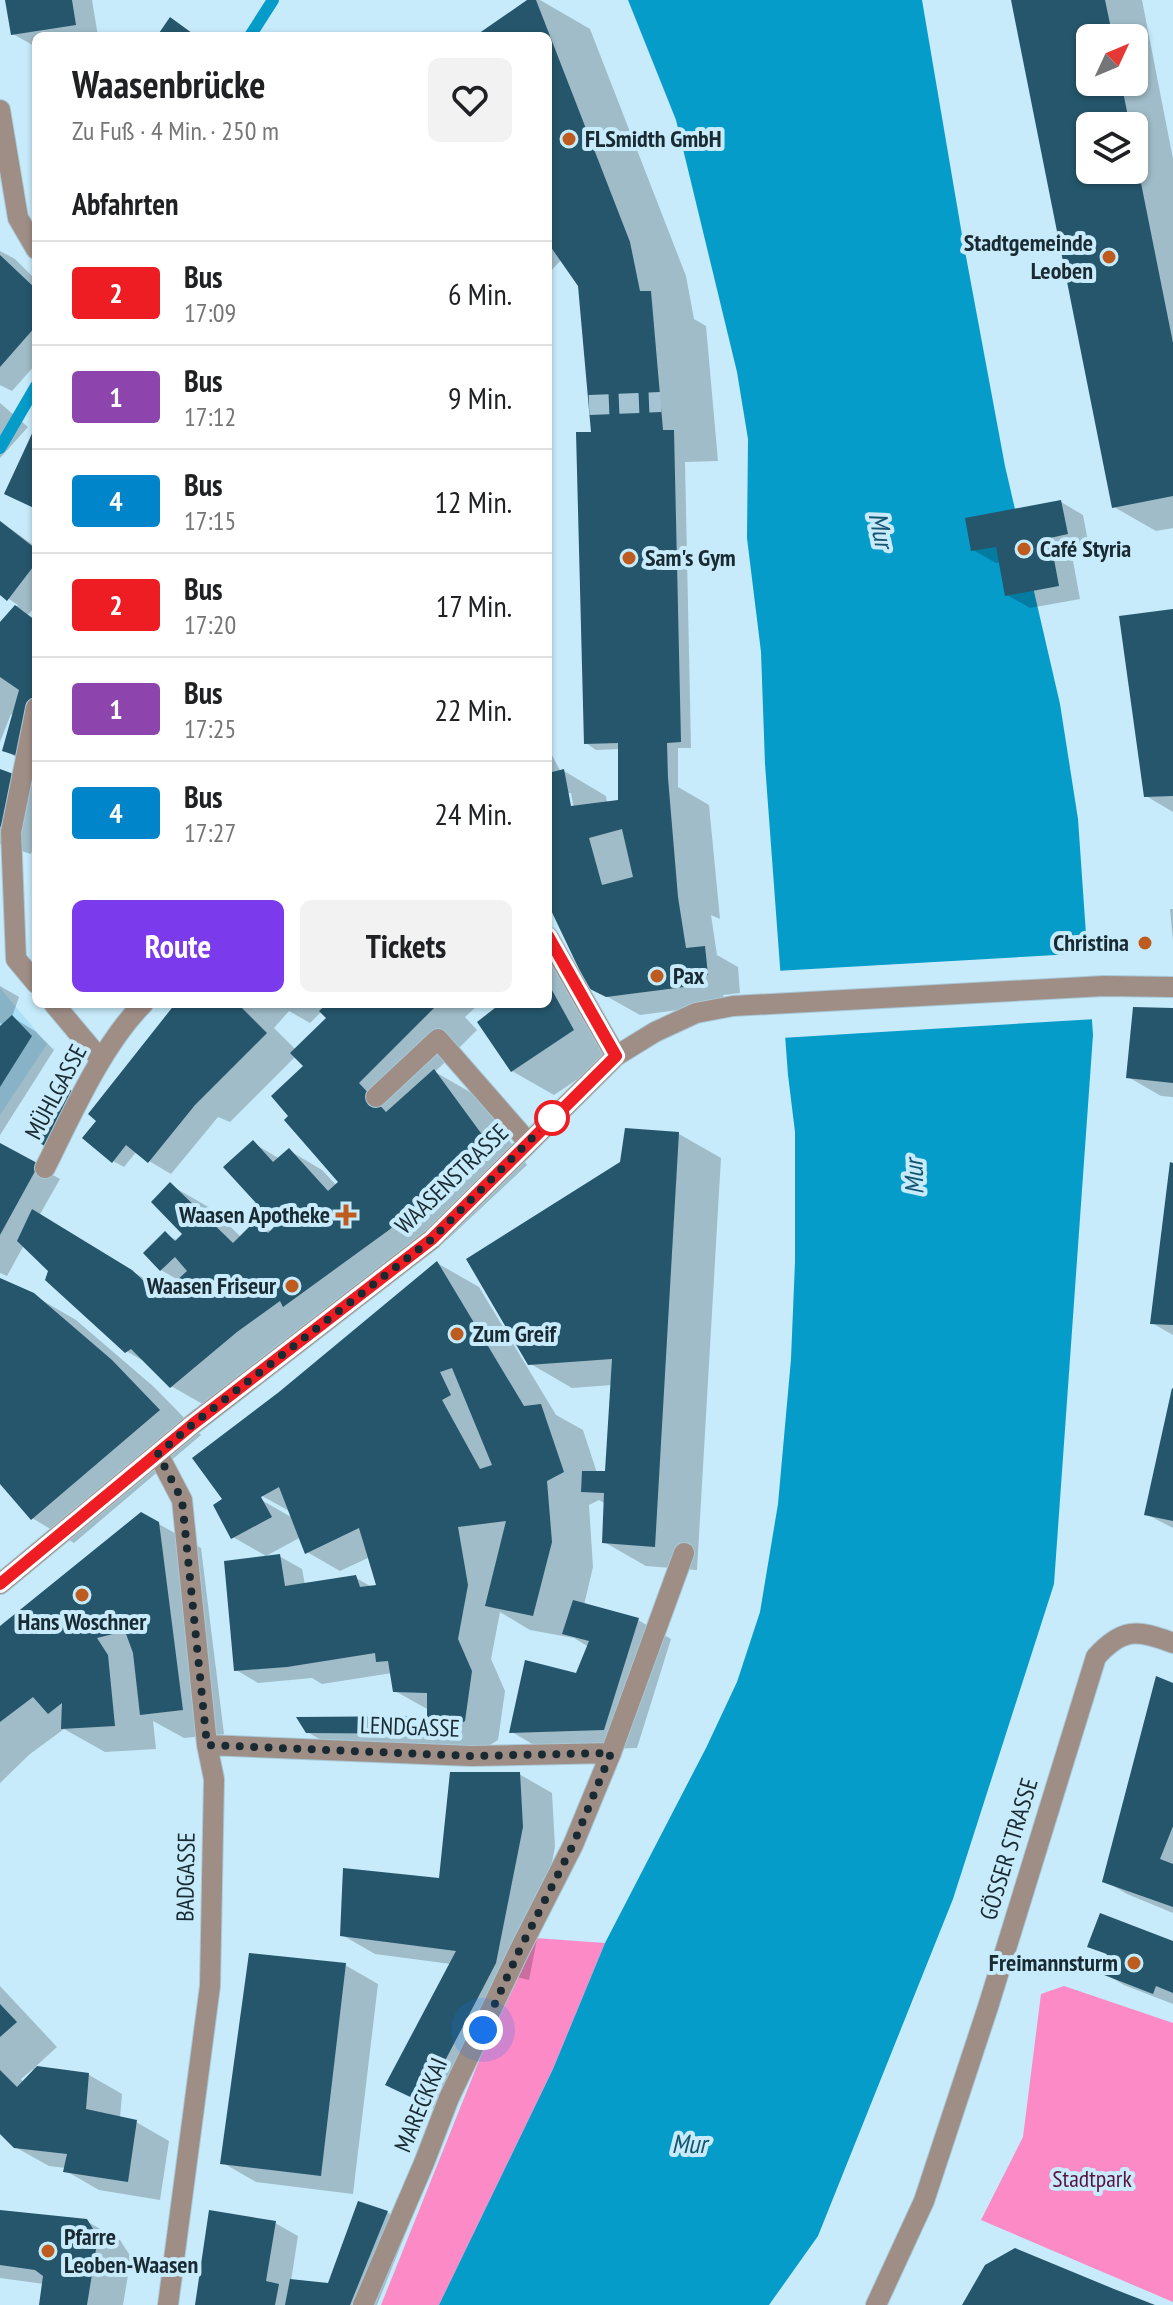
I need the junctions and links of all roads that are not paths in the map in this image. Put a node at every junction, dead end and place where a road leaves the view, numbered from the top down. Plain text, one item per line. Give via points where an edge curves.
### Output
1 (0, 110) edge
2 (32, 242) edge
3 (32, 728) edge
4 (552, 944) edge
5 (8, 956) edge
6 (32, 979) edge
7 (1173, 987) edge
8 (57, 1008) edge
9 (139, 1008) edge
10 (616, 1056) junction
11 (101, 1060) junction
12 (376, 1097) dead end
13 (528, 1142) junction
14 (45, 1168) dead end
15 (158, 1454) junction
16 (684, 1553) dead end
17 (0, 1584) edge
18 (1167, 1640) edge
19 (207, 1745) junction
20 (611, 1753) junction
21 (168, 2305) edge
22 (363, 2305) edge
23 (876, 2305) edge

1 - 2 street via 18,218
3 - 5 street via 11,832
4 - 10 street
5 - 6 street
7 - 10 street, WAASENSTRASSE via 733,1006 696,1013
8 - 11 street
9 - 11 street, MÜHLGASSE
10 - 13 street, WAASENSTRASSE
11 - 14 street, MÜHLGASSE
12 - 13 street via 438,1039
13 - 15 street, WAASENSTRASSE via 432,1239
15 - 17 street, WAASENSTRASSE
15 - 19 street, BADGASSE via 182,1500
16 - 20 street, MARECKKAI
18 - 23 street, GÖSSER STRASSE via 1134,1633 1113,1639 1096,1657 924,2201
19 - 20 street, LENDGASSE via 471,1756
19 - 21 street, BADGASSE via 214,1779 210,1986
20 - 22 street, MARECKKAI via 573,1845 449,2098

